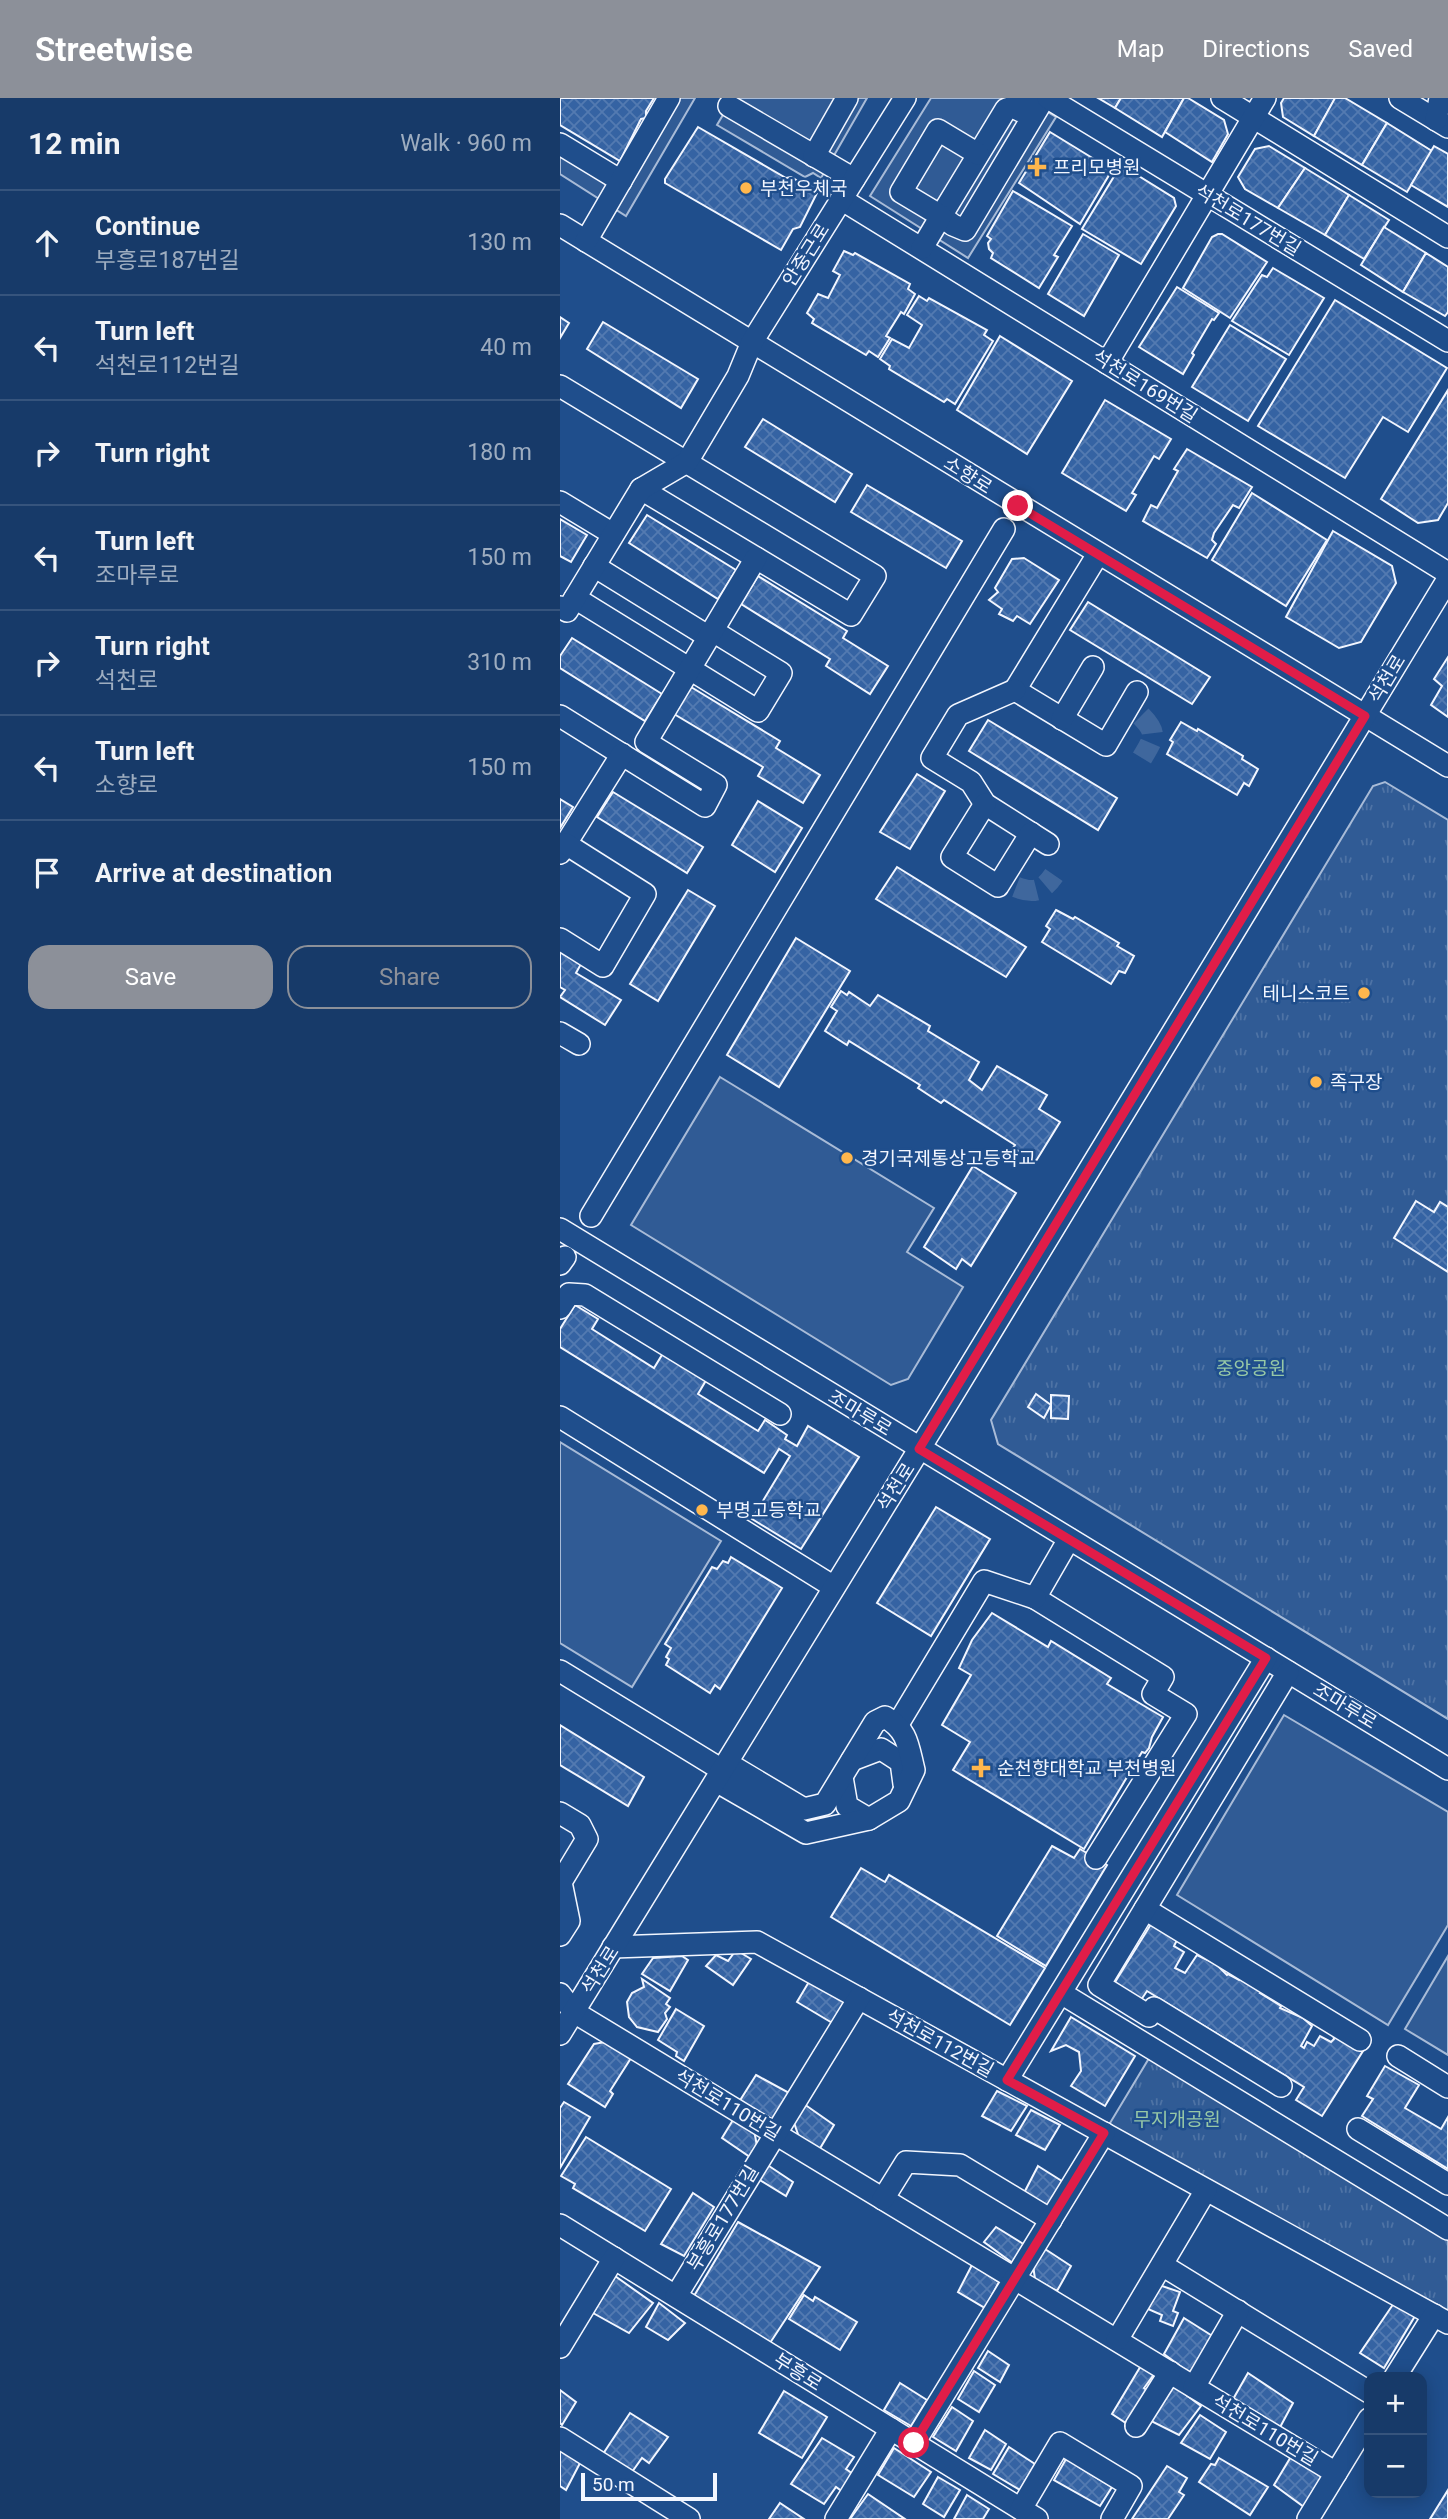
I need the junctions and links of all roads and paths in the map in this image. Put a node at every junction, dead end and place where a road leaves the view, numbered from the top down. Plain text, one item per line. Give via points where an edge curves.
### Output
1 (669, 98) edge
2 (847, 98) edge
3 (905, 98) edge
4 (1029, 98) edge
5 (1046, 98) edge
6 (1222, 98) edge
7 (1265, 98) edge
8 (1400, 98) edge
9 (1440, 98) edge
10 (729, 106) dead end
11 (1254, 117) junction
12 (1442, 124) edge
13 (560, 144) edge
14 (978, 154) junction
15 (814, 156) junction
16 (854, 179) junction
17 (621, 181) junction
18 (1208, 195) junction
19 (842, 199) junction
20 (941, 216) junction
21 (560, 225) edge
22 (1448, 237) edge
23 (586, 241) junction
24 (922, 248) junction
25 (1448, 341) edge
26 (751, 342) junction
27 (1107, 362) junction
28 (560, 386) edge
29 (687, 462) junction
30 (641, 489) junction
31 (560, 502) edge
32 (1004, 529) dead end
33 (613, 534) junction
34 (1098, 555) junction
35 (756, 558) junction
36 (594, 566) junction
37 (1448, 576) edge
38 (566, 610) edge
39 (711, 634) junction
40 (1093, 667) dead end
41 (689, 668) junction
42 (1015, 690) junction
43 (1135, 705) dead end
44 (560, 716) edge
45 (1365, 716) junction
46 (1062, 719) junction
47 (646, 742) junction
48 (628, 758) junction
49 (1448, 766) edge
50 (985, 804) junction
51 (563, 849) edge
52 (560, 939) edge
53 (560, 1033) edge
54 (579, 1044) dead end
55 (591, 1216) dead end
56 (560, 1229) edge
57 (560, 1308) edge
58 (780, 1414) dead end
59 (560, 1417) edge
60 (919, 1449) junction
61 (1069, 1539) junction
62 (835, 1587) junction
63 (1035, 1598) junction
64 (1266, 1658) junction
65 (560, 1671) edge
66 (1289, 1672) junction
67 (898, 1724) junction
68 (847, 1769) junction
69 (1448, 1769) edge
70 (722, 1771) junction
71 (905, 1790) junction
72 (560, 1813) edge
73 (869, 1819) junction
74 (1096, 1858) dead end
75 (560, 1882) edge
76 (1145, 1909) junction
77 (560, 1935) edge
78 (613, 1947) junction
79 (1061, 1993) junction
80 (560, 1994) edge
81 (859, 1998) junction
82 (574, 2012) junction
83 (560, 2034) edge
84 (1360, 2040) dead end
85 (1398, 2056) dead end
86 (1007, 2080) junction
87 (1281, 2086) dead end
88 (1448, 2087) edge
89 (1358, 2129) dead end
90 (1104, 2133) junction
91 (775, 2134) junction
92 (1448, 2184) edge
93 (1206, 2190) junction
94 (883, 2199) junction
95 (1051, 2220) junction
96 (560, 2225) edge
97 (1448, 2229) edge
98 (614, 2258) junction
99 (1161, 2264) junction
100 (1015, 2279) junction
101 (676, 2296) junction
102 (1238, 2311) junction
103 (1441, 2319) edge
104 (1116, 2340) junction
105 (561, 2342) edge
106 (1170, 2372) junction
107 (1399, 2372) edge
108 (1194, 2387) junction
109 (1364, 2389) edge
110 (1136, 2426) dead end
111 (1364, 2427) edge
112 (891, 2429) junction
113 (560, 2438) edge
114 (914, 2443) junction
115 (1336, 2473) junction
116 (1029, 2514) edge
117 (689, 2519) edge
118 (836, 2519) edge
119 (1112, 2519) edge
120 (1308, 2519) edge

1 - 17 street
2 - 15 street
3 - 16 street, 안중근로
4 - 14 street via 1021,111 1006,108
5 - 18 street, 석천로177번길
5 - 20 street via 965,230
6 - 11 street
7 - 11 street
8 - 12 street
9 - 12 street
10 - 15 street
11 - 18 street
11 - 22 street
13 - 17 street
14 - 20 street
14 - 20 street via 938,130 901,192
15 - 16 street
16 - 19 street, 안중근로
17 - 23 street
18 - 25 street, 석천로177번길
18 - 27 street
19 - 24 street, 석천로169번길
19 - 26 street, 안중근로
20 - 24 street
21 - 23 street, 소향로
23 - 26 street, 소향로
24 - 27 street, 석천로169번길
26 - 29 street, 안중근로 via 738,376
26 - 34 street, 소향로
27 - 37 street, 석천로169번길
28 - 29 street
29 - 30 street
29 - 35 street via 874,576 851,615
30 - 33 street
30 - 35 street
31 - 33 street
32 - 55 street
33 - 36 street
34 - 42 street
34 - 45 street, 소향로
35 - 39 street
36 - 38 street
36 - 39 street
37 - 45 street, 석천로
38 - 41 street
39 - 41 street
39 - 41 street via 780,673 758,711
40 - 46 street
41 - 47 street
42 - 46 street
42 - 50 street via 958,715 932,758 971,782
43 - 46 street via 1105,745
44 - 48 street
45 - 49 street, 소향로
45 - 60 street, 석천로
47 - 48 street
47 - 48 street via 716,785 705,806
48 - 51 street
50 - 50 street via 952,857 998,886 1010,883 1040,839
51 - 52 street via 645,894 603,966
53 - 54 street
56 - 60 street, 조마루로
57 - 58 street via 569,1294 585,1295
59 - 62 street
60 - 61 street, 조마루로
60 - 62 street, 석천로
61 - 63 street
61 - 64 street, 조마루로
62 - 70 street, 석천로
63 - 67 street via 984,1581
63 - 74 street via 1163,1677 1153,1694 1186,1714
64 - 66 street, 조마루로
64 - 79 street
65 - 70 street
66 - 69 street, 조마루로
66 - 76 street
67 - 68 street via 884,1717 875,1722
67 - 71 street via 914,1770
68 - 70 street via 825,1804 804,1809
68 - 71 street via 881,1749 901,1762
68 - 73 street via 847,1806
70 - 73 street via 806,1833
70 - 78 street, 석천로
71 - 73 street via 898,1801
72 - 75 street via 580,1825 587,1839
75 - 77 street via 569,1921
76 - 84 street
76 - 87 street via 1099,1985 1149,2015 1154,2008
78 - 81 street, 석천로112번길 via 757,1942
78 - 82 street, 석천로
79 - 86 street
79 - 97 street
80 - 82 street
81 - 86 street, 석천로112번길
81 - 91 street, 부흥로177번길
82 - 83 street, 석천로
82 - 91 street, 석천로110번길
85 - 88 street
86 - 90 street, 석천로112번길
89 - 92 street
90 - 93 street, 석천로112번길
90 - 95 street
91 - 94 street, 석천로110번길
91 - 101 street, 부흥로177번길
93 - 99 street
93 - 103 street, 석천로112번길
94 - 95 street via 906,2162 960,2165
94 - 100 street, 석천로110번길
95 - 100 street
96 - 98 street, 부흥로
98 - 101 street, 부흥로
98 - 105 street
99 - 102 street
99 - 104 street
100 - 104 street, 석천로110번길
100 - 114 street
101 - 112 street, 부흥로
102 - 108 street, 석천로110번길
102 - 109 street
103 - 107 street
104 - 106 street, 석천로110번길
106 - 108 street, 석천로110번길
106 - 110 street
108 - 115 street, 석천로110번길
111 - 115 street
112 - 114 street, 부흥로
112 - 118 street
113 - 117 street
114 - 116 street, 부흥로
115 - 120 street
116 - 119 street via 1060,2443 1131,2486

